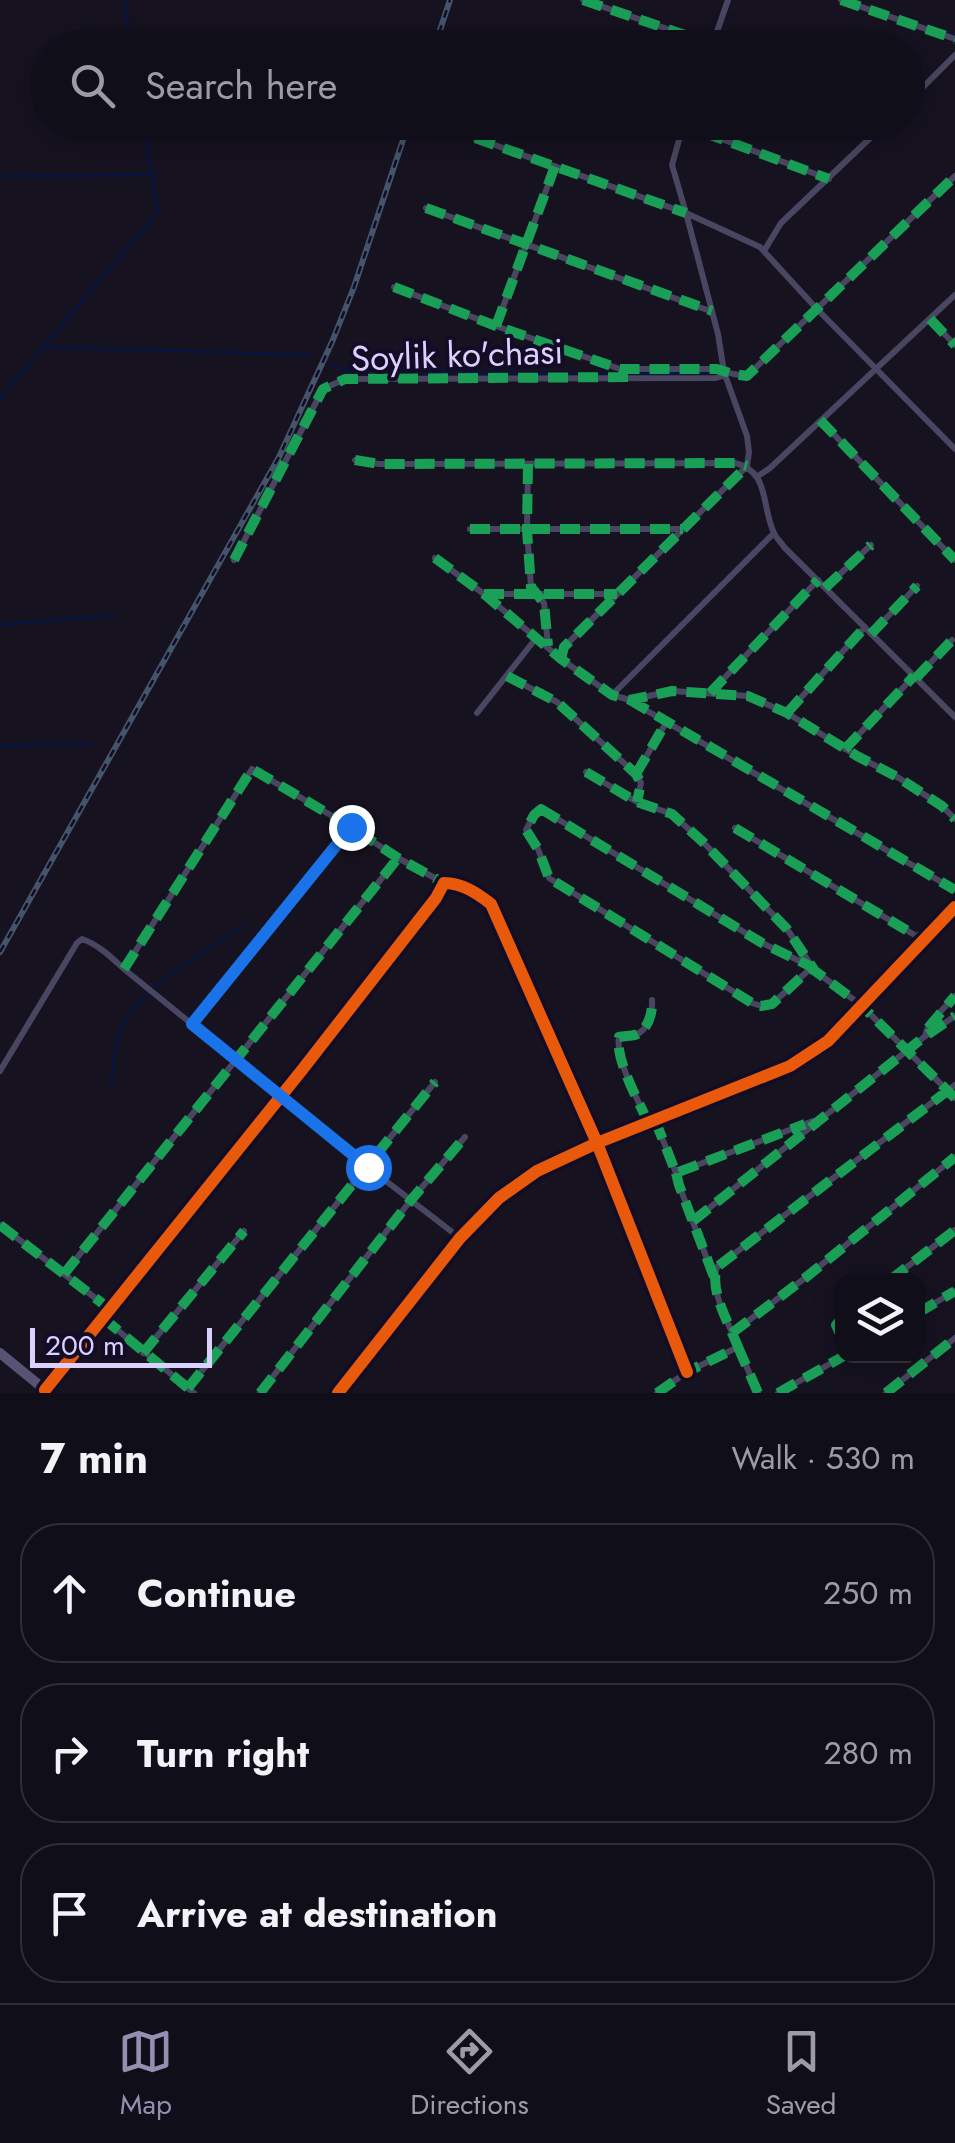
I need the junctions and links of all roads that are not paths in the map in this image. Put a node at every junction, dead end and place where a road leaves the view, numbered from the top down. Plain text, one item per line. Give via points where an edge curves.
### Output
1 (584, 0) edge
2 (728, 0) edge
3 (840, 0) edge
4 (667, 30) edge
5 (718, 30) edge
6 (955, 40) edge
7 (955, 55) edge
8 (925, 85) edge
9 (482, 140) edge
10 (677, 140) edge
11 (726, 140) edge
12 (868, 140) edge
13 (555, 166) junction
14 (955, 176) edge
15 (829, 179) junction
16 (426, 208) dead end
17 (686, 214) junction
18 (526, 244) junction
19 (764, 252) junction
20 (394, 288) dead end
21 (955, 295) edge
22 (816, 308) junction
23 (712, 311) junction
24 (930, 319) junction
25 (496, 326) junction
26 (955, 345) edge
27 (876, 369) junction
28 (620, 373) junction
29 (725, 373) junction
30 (820, 420) junction
31 (955, 449) edge
32 (355, 460) dead end
33 (528, 464) junction
34 (747, 466) junction
35 (758, 476) junction
36 (470, 528) dead end
37 (683, 529) junction
38 (526, 530) junction
39 (774, 533) junction
40 (871, 545) dead end
41 (435, 558) dead end
42 (234, 560) dead end
43 (955, 560) edge
44 (818, 580) junction
45 (917, 586) dead end
46 (825, 588) junction
47 (535, 592) junction
48 (484, 594) junction
49 (617, 594) junction
50 (868, 630) junction
51 (537, 637) junction
52 (952, 640) dead end
53 (548, 646) junction
54 (561, 659) junction
55 (507, 676) junction
56 (915, 677) junction
57 (710, 692) junction
58 (612, 696) junction
59 (630, 700) junction
60 (477, 713) dead end
61 (787, 713) junction
62 (955, 717) edge
63 (667, 722) junction
64 (844, 749) junction
65 (586, 772) dead end
66 (636, 774) junction
67 (637, 802) junction
68 (955, 819) edge
69 (351, 827) junction
70 (735, 828) dead end
71 (398, 858) junction
72 (444, 884) junction
73 (955, 890) edge
74 (955, 907) edge
75 (923, 940) junction
76 (812, 967) junction
77 (124, 970) junction
78 (955, 996) edge
79 (652, 1000) dead end
80 (861, 1005) junction
81 (955, 1016) edge
82 (192, 1024) junction
83 (924, 1037) junction
84 (908, 1051) junction
85 (234, 1059) junction
86 (0, 1072) edge
87 (435, 1082) dead end
88 (952, 1088) edge
89 (281, 1095) junction
90 (955, 1098) edge
91 (819, 1120) junction
92 (652, 1121) junction
93 (465, 1136) dead end
94 (597, 1143) junction
95 (955, 1158) edge
96 (368, 1167) junction
97 (676, 1173) junction
98 (411, 1200) junction
99 (694, 1221) junction
100 (0, 1224) edge
101 (955, 1230) edge
102 (244, 1231) dead end
103 (460, 1238) junction
104 (899, 1273) edge
105 (64, 1274) junction
106 (714, 1276) junction
107 (955, 1291) edge
108 (925, 1309) edge
109 (111, 1310) junction
110 (104, 1318) junction
111 (732, 1333) junction
112 (955, 1338) edge
113 (738, 1346) junction
114 (143, 1352) junction
115 (0, 1354) edge
116 (835, 1361) edge
117 (686, 1372) junction
118 (47, 1391) edge
119 (191, 1391) edge
120 (260, 1393) edge
121 (338, 1393) edge
122 (656, 1393) edge
123 (758, 1393) edge
124 (778, 1393) edge
125 (886, 1393) edge

1 - 4 street
2 - 5 street
3 - 6 street
7 - 8 street
9 - 13 street
10 - 17 street via 672,165
11 - 15 street
12 - 15 street
13 - 17 street
13 - 18 street
14 - 22 street
15 - 19 street via 781,223
16 - 18 street
17 - 19 street
17 - 23 street
18 - 23 street
18 - 25 street
19 - 22 street
20 - 25 street
21 - 24 street
22 - 27 street
22 - 29 street via 747,376
23 - 29 street
24 - 26 street
24 - 27 street
25 - 28 street
27 - 30 street
27 - 31 street
28 - 29 street, Soylik ko'chasi
28 - 42 street, Soylik ko'chasi via 345,379 323,389
29 - 34 street via 747,436
30 - 35 street
30 - 43 street
32 - 33 street
33 - 34 street
33 - 38 street
34 - 35 street
34 - 37 street
35 - 39 street
36 - 38 street
37 - 38 street
37 - 49 street
38 - 47 street
39 - 44 street
39 - 58 street
40 - 46 street
41 - 48 street
44 - 46 street
44 - 57 street
45 - 50 street
46 - 50 street
47 - 48 street
47 - 49 street
47 - 53 street via 544,603
48 - 51 street
49 - 54 street via 564,646
50 - 56 street
50 - 61 street
51 - 53 street
51 - 55 street
52 - 56 street
53 - 54 street
54 - 58 street
55 - 60 street
55 - 66 street via 557,702
56 - 62 street
56 - 64 street
57 - 59 street
57 - 61 street via 748,696
58 - 59 street
59 - 63 street
61 - 64 street
63 - 66 street
63 - 73 street
64 - 68 street
65 - 67 street
66 - 67 street
67 - 76 street via 672,814 704,843 787,929
69 - 71 street
69 - 77 street via 252,769
69 - 82 street
70 - 75 street
71 - 72 street
71 - 85 street
72 - 89 street
72 - 94 street via 491,904
74 - 75 street
75 - 80 street
76 - 76 street via 772,1004 752,1002 549,878 527,835 529,822 548,812 762,944
76 - 80 street
77 - 82 street
77 - 86 street via 96,944 77,943
78 - 83 street
79 - 92 street via 641,1031 617,1039
80 - 84 street
80 - 92 street via 828,1041 790,1066
81 - 83 street
82 - 85 street
83 - 84 street
84 - 88 street
84 - 91 street
85 - 89 street
85 - 105 street
87 - 96 street
88 - 90 street
88 - 106 street via 717,1267
89 - 96 street
89 - 109 street
91 - 97 street
91 - 99 street
92 - 94 street
92 - 97 street
93 - 98 street
94 - 103 street via 499,1198
94 - 117 street
95 - 111 street
96 - 98 street
96 - 119 street
97 - 99 street
98 - 103 street
98 - 120 street
99 - 106 street
100 - 105 street
101 - 104 street
102 - 114 street
103 - 121 street
105 - 109 street
106 - 111 street
107 - 108 street
109 - 110 street
110 - 114 street
110 - 118 street
111 - 113 street
112 - 125 street
113 - 117 street
113 - 123 street
114 - 119 street
115 - 118 main road
116 - 124 street
117 - 122 street

